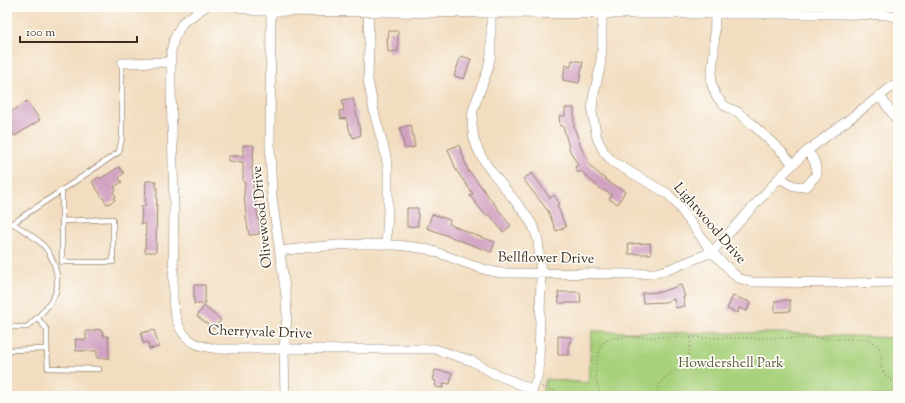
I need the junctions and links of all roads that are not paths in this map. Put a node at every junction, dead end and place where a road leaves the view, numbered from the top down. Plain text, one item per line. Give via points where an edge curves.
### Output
1 (205, 7) edge
2 (238, 7) edge
3 (272, 11) junction
4 (368, 12) junction
5 (491, 13) junction
6 (602, 14) junction
7 (715, 14) junction
8 (898, 18) edge
9 (170, 62) junction
10 (122, 63) joint
11 (898, 82) edge
12 (880, 96) junction
13 (898, 122) edge
14 (807, 151) junction
15 (793, 164) junction
16 (780, 177) junction
17 (62, 190) junction
18 (62, 220) junction
19 (12, 224) junction
20 (7, 227) edge
21 (386, 244) junction
22 (280, 251) junction
23 (712, 252) junction
24 (541, 274) junction
25 (898, 282) edge
26 (38, 318) junction
27 (7, 327) edge
28 (47, 349) junction
29 (284, 349) junction
30 (7, 350) edge
31 (99, 369) dead end
32 (532, 390) edge
33 (285, 396) edge

1 - 9 street, Cherryvale Drive via 183,22 178,29
2 - 3 street
3 - 4 street
3 - 22 street, Olivewood Drive via 270,148 272,197
4 - 5 street
4 - 21 street via 368,80 388,169
5 - 6 street
5 - 24 street via 491,54 472,110 474,140 488,166 534,228 538,240
6 - 7 street
6 - 23 street, Lightwood Drive via 602,49 592,112 597,138 613,162 668,194
7 - 8 street via 887,15
7 - 15 street via 711,82 716,96 725,106 738,112 752,124
9 - 10 street
9 - 29 street, Cherryvale Drive via 174,175 173,299 174,314 179,327 194,343 217,349
10 - 17 lane via 122,136 119,152
11 - 12 street, Bellflower Drive
12 - 13 street
12 - 14 street, Bellflower Drive
14 - 15 street, Bellflower Drive
14 - 16 street via 814,158 817,174 807,186 798,188
15 - 16 street, Bellflower Drive
16 - 23 street, Bellflower Drive
17 - 18 lane
17 - 19 lane
18 - 18 lane via 113,219 113,262 62,262
19 - 20 lane
19 - 26 lane via 41,243 54,259 56,292
21 - 22 street, Bellflower Drive via 348,244
21 - 24 street, Bellflower Drive via 425,249 487,271
22 - 29 street, Olivewood Drive via 287,317
23 - 24 street, Bellflower Drive via 656,273
23 - 25 street, Lightwood Drive via 738,278 752,282
24 - 32 street via 537,378
26 - 27 lane via 27,327
26 - 28 lane via 47,330
28 - 30 lane
28 - 31 lane via 48,368
29 - 32 street, Cherryvale Drive via 435,349 472,361
29 - 33 street, Olivewood Drive

